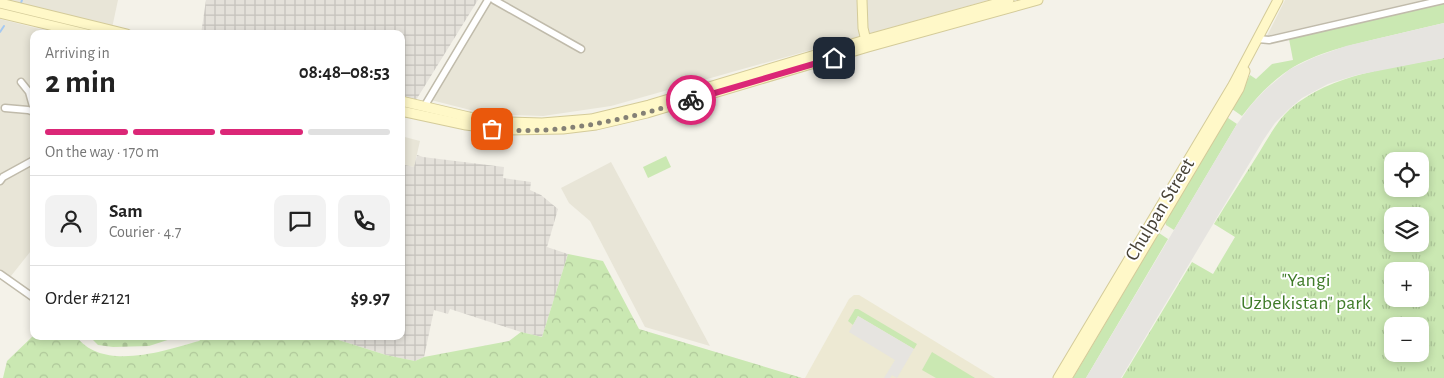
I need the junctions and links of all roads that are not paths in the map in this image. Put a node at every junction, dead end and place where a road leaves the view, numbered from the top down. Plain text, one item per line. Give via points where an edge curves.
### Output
1 (488, 0) edge
2 (494, 0) edge
3 (862, 0) edge
4 (1009, 0) edge
5 (1038, 0) edge
6 (1278, 0) edge
7 (1443, 0) edge
8 (0, 3) edge
9 (996, 8) junction
10 (0, 13) edge
11 (66, 24) junction
12 (79, 30) edge
13 (103, 30) edge
14 (1258, 38) junction
15 (867, 44) junction
16 (581, 49) dead end
17 (21, 82) dead end
18 (30, 98) edge
19 (405, 102) edge
20 (424, 107) junction
21 (5, 108) dead end
22 (30, 110) edge
23 (405, 112) edge
24 (30, 162) edge
25 (1, 177) edge
26 (0, 274) edge
27 (30, 295) edge
28 (1058, 378) edge
29 (1067, 378) edge

1 - 20 street
2 - 16 street
3 - 15 main road
4 - 9 main road
5 - 9 main road
6 - 14 main road, Chulpan Street
7 - 14 street via 1269,40
8 - 11 main road
9 - 15 main road
10 - 11 main road
11 - 12 main road
11 - 13 main road
14 - 28 main road, Chulpan Street via 1228,94
14 - 29 main road, Chulpan Street via 1239,89
15 - 20 main road via 591,119 505,122
15 - 23 main road via 647,113 578,128 504,130
17 - 18 street
19 - 20 main road
21 - 22 street
24 - 25 street
26 - 27 street

